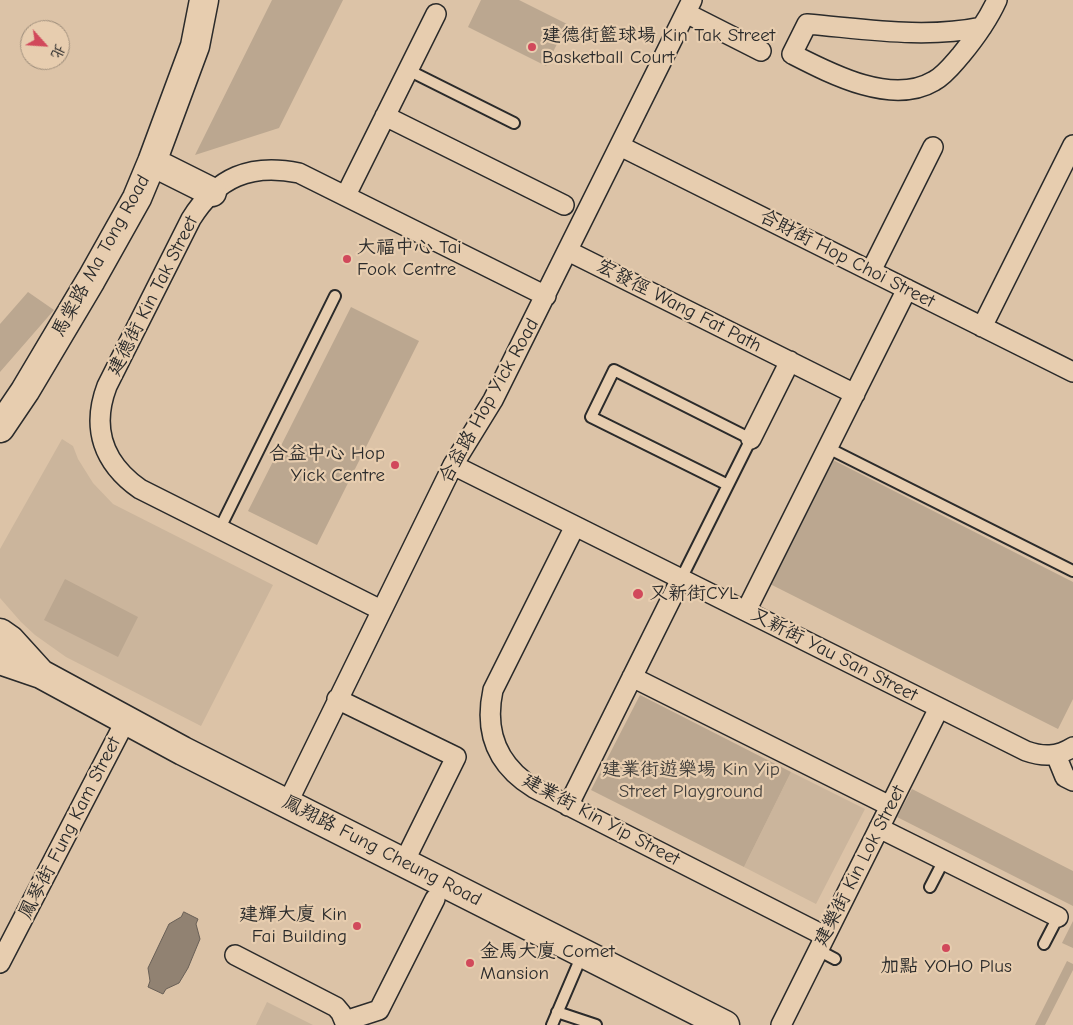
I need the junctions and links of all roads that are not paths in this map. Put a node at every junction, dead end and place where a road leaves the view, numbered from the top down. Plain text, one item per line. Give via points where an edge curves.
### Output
1 (204, 0) edge
2 (223, 0) edge
3 (997, 0) edge
4 (689, 6) edge
5 (436, 14) dead end
6 (982, 27) junction
7 (195, 46) junction
8 (761, 51) dead end
9 (408, 70) junction
10 (385, 116) junction
11 (514, 122) dead end
12 (620, 146) junction
13 (933, 147) dead end
14 (1069, 149) edge
15 (152, 162) junction
16 (212, 192) junction
17 (346, 195) junction
18 (564, 205) dead end
19 (568, 251) junction
20 (871, 271) junction
21 (907, 289) junction
22 (335, 296) dead end
23 (546, 296) junction
24 (982, 327) junction
25 (790, 361) junction
26 (1073, 372) edge
27 (855, 394) junction
28 (0, 428) edge
29 (751, 439) junction
30 (828, 448) junction
31 (453, 465) junction
32 (728, 485) junction
33 (575, 526) junction
34 (220, 528) junction
35 (1073, 571) edge
36 (681, 579) junction
37 (382, 610) junction
38 (746, 611) junction
39 (2, 640) edge
40 (632, 677) junction
41 (338, 699) junction
42 (939, 708) junction
43 (126, 720) junction
44 (1073, 747) edge
45 (1056, 755) junction
46 (1073, 781) edge
47 (287, 804) junction
48 (568, 806) junction
49 (890, 806) junction
50 (879, 828) junction
51 (944, 860) junction
52 (404, 862) junction
53 (930, 887) dead end
54 (434, 899) dead end
55 (1058, 917) joint
56 (822, 943) junction
57 (1044, 944) dead end
58 (583, 953) junction
59 (235, 955) dead end
60 (835, 959) dead end
61 (0, 963) edge
62 (557, 1012) junction
63 (346, 1023) edge
64 (552, 1025) edge
65 (596, 1025) edge
66 (725, 1025) edge
67 (781, 1025) edge

1 - 7 street, 馬棠路 Ma Tong Road
2 - 7 street, 馬棠路 Ma Tong Road
3 - 6 street
4 - 8 street
4 - 12 street, 合益路 Hop Yick Road
5 - 9 street
6 - 6 street via 945,73 935,81 912,90 887,90 836,76 792,54 807,24 926,33
7 - 15 street, 馬棠路 Ma Tong Road
9 - 10 street
9 - 11 lane
10 - 17 street
10 - 18 street
12 - 19 street, 合益路 Hop Yick Road
12 - 20 street, 合財街 Hop Choi Street
13 - 20 street
14 - 24 street
15 - 16 street
15 - 28 street, 馬棠路 Ma Tong Road via 91,280
16 - 17 street, 建德街 Kin Tak Street via 238,175 268,169 299,172
16 - 34 street, 建德街 Kin Tak Street via 191,219 106,386 100,429 106,451 117,470 128,480
17 - 23 street, 建德街 Kin Tak Street
19 - 23 street, 合益路 Hop Yick Road
19 - 25 street, 宏發徑 Wang Fat Path
20 - 21 street, 合財街 Hop Choi Street
21 - 24 street, 合財街 Hop Choi Street
21 - 27 street
22 - 34 lane
23 - 31 street, 合益路 Hop Yick Road via 493,400
24 - 26 street, 合財街 Hop Choi Street
25 - 27 street, 宏發徑 Wang Fat Path
25 - 29 street
27 - 30 street
29 - 32 lane
29 - 32 lane via 614,370 591,417
30 - 35 lane
30 - 38 street
31 - 33 street, 又新街 Yau San Street
31 - 37 street, 合益路 Hop Yick Road
32 - 36 lane
33 - 36 street, 又新街 Yau San Street
33 - 48 street, 建業街 Kin Yip Street via 498,678 489,715 496,746 513,773
34 - 37 street, 建德街 Kin Tak Street
36 - 38 street, 又新街 Yau San Street
36 - 40 street
37 - 41 street, 合益路 Hop Yick Road
38 - 42 street, 又新街 Yau San Street
39 - 43 street, 鳳翔路 Fung Cheung Road via 41,674
40 - 48 street
40 - 49 street
41 - 47 street, 合益路 Hop Yick Road
41 - 52 street via 456,758
42 - 45 street, 又新街 Yau San Street via 1026,751
42 - 49 street, 建樂街 Kin Lok Street
43 - 47 street, 鳳翔路 Fung Cheung Road
43 - 61 street, 鳳琴街 Fung Kam Street
44 - 45 street
45 - 46 street via 1065,777
47 - 52 street, 鳳翔路 Fung Cheung Road
48 - 56 street, 建業街 Kin Yip Street
49 - 50 street, 建樂街 Kin Lok Street
50 - 51 street
50 - 56 street, 建樂街 Kin Lok Street
51 - 53 lane
51 - 55 street
52 - 58 street, 鳳翔路 Fung Cheung Road
54 - 63 street via 379,1010
55 - 57 lane
56 - 60 lane
56 - 67 street, 建樂街 Kin Lok Street
58 - 62 lane
58 - 66 street, 鳳翔路 Fung Cheung Road
59 - 63 street via 329,1002
62 - 64 lane
62 - 65 lane

